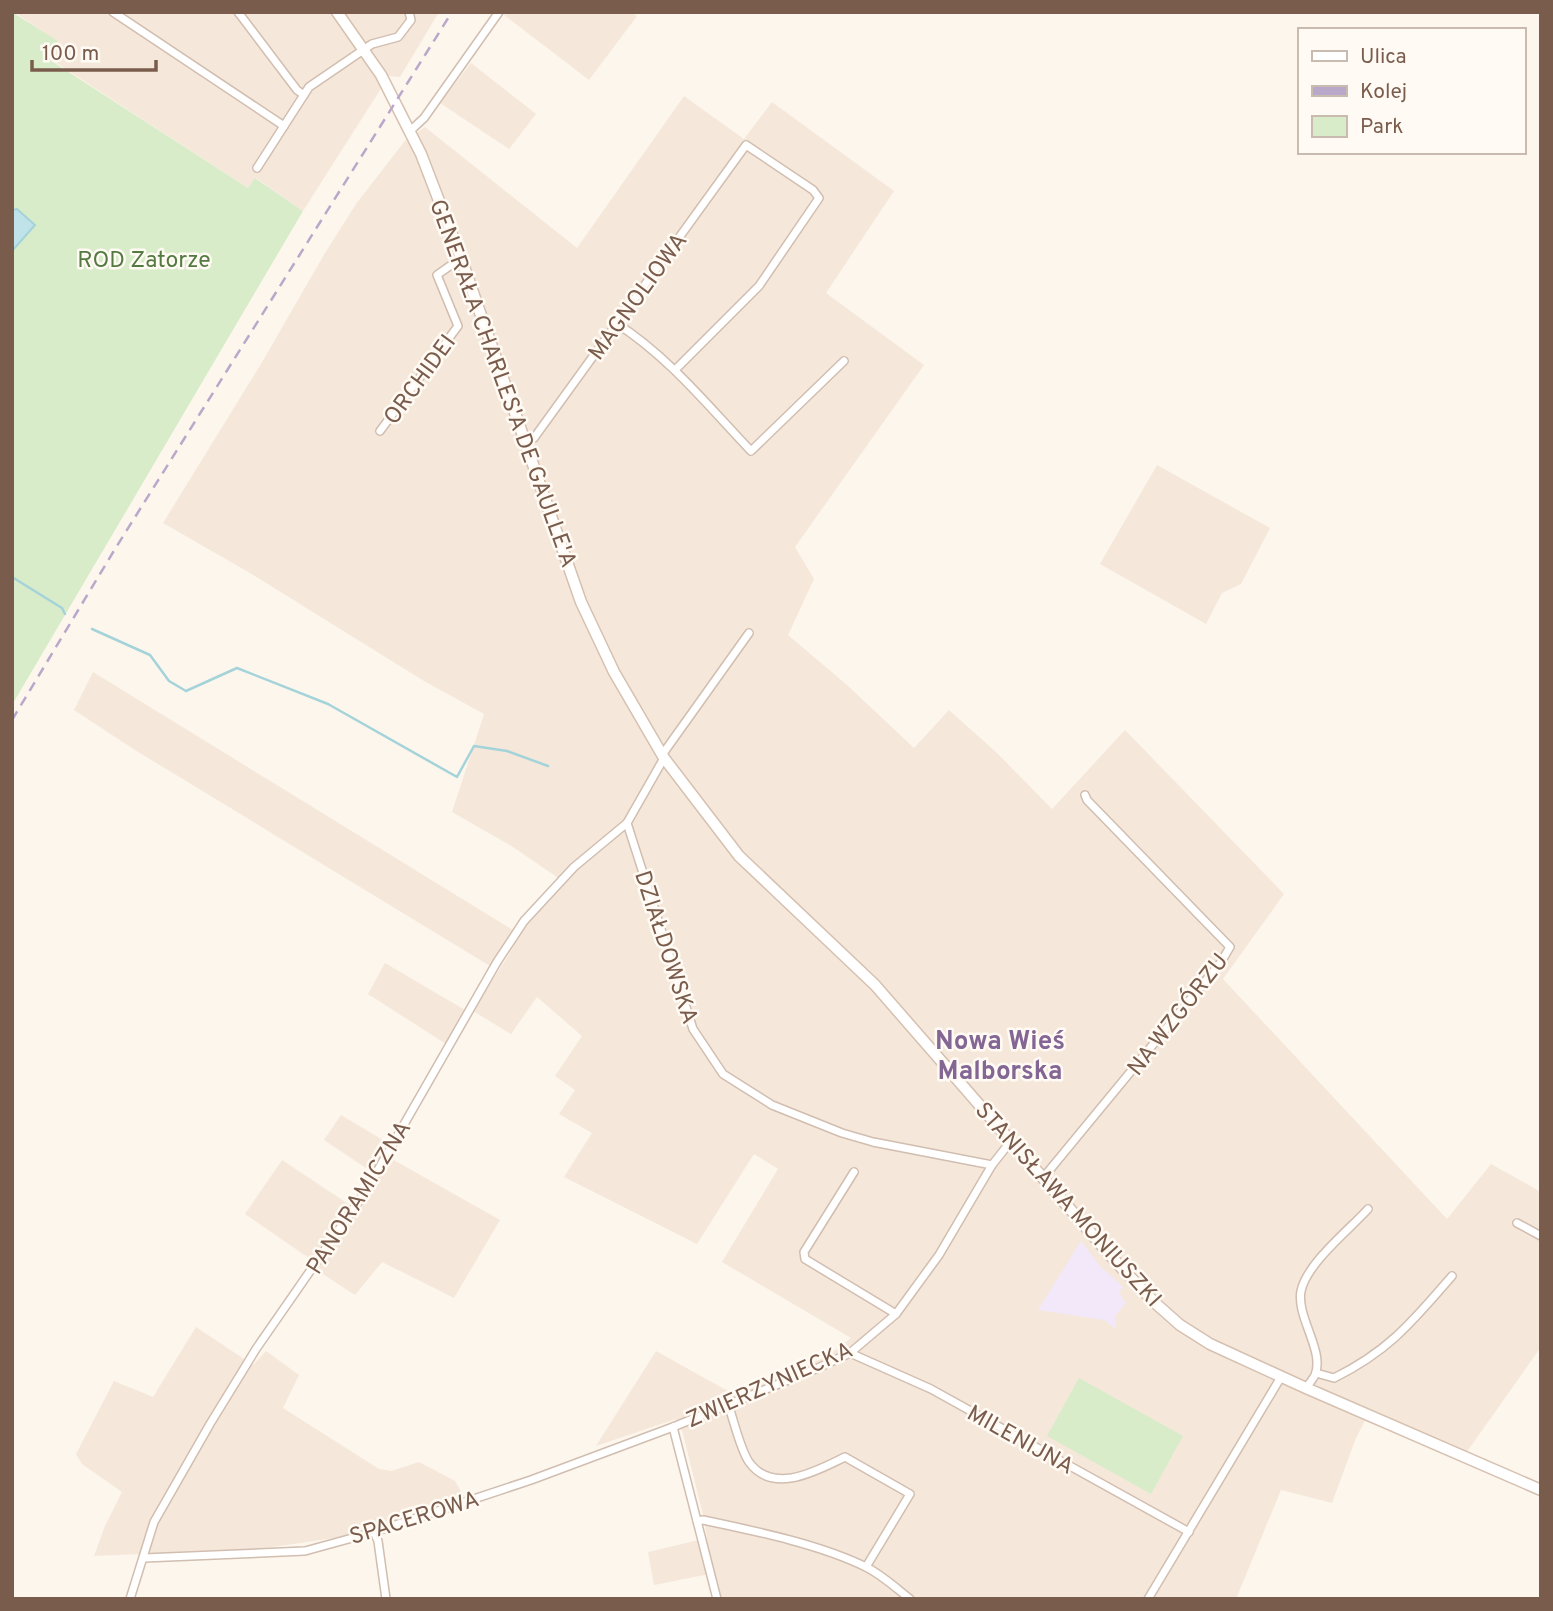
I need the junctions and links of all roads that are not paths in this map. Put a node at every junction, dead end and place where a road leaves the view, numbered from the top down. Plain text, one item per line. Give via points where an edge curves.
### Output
1 (113, 12) edge
2 (238, 12) edge
3 (337, 12) edge
4 (409, 12) edge
5 (499, 12) edge
6 (365, 49) junction
7 (304, 95) junction
8 (284, 126) junction
9 (410, 131) junction
10 (257, 168) dead end
11 (461, 258) junction
12 (616, 323) junction
13 (844, 361) dead end
14 (675, 370) junction
15 (380, 431) dead end
16 (524, 442) junction
17 (749, 633) dead end
18 (663, 757) junction
19 (1085, 795) dead end
20 (627, 823) junction
21 (1011, 1141) junction
22 (992, 1165) junction
23 (854, 1172) dead end
24 (1043, 1178) junction
25 (1368, 1209) dead end
26 (1517, 1223) dead end
27 (1541, 1236) edge
28 (1452, 1276) dead end
29 (896, 1314) junction
30 (850, 1353) junction
31 (1316, 1373) junction
32 (1281, 1377) junction
33 (1306, 1388) junction
34 (728, 1404) junction
35 (673, 1427) junction
36 (1541, 1490) edge
37 (697, 1521) junction
38 (374, 1532) junction
39 (1189, 1532) junction
40 (144, 1558) junction
41 (866, 1567) junction
42 (130, 1599) edge
43 (386, 1599) edge
44 (717, 1599) edge
45 (911, 1599) edge
46 (1148, 1599) edge

1 - 8 street
2 - 7 street
3 - 6 main road, GENERAŁA CHARLES'A DE GAULLE'A
4 - 6 street via 411,20 398,37
5 - 9 street
6 - 7 street
6 - 9 main road, GENERAŁA CHARLES'A DE GAULLE'A
7 - 8 street
8 - 10 street
9 - 11 main road, GENERAŁA CHARLES'A DE GAULLE'A
11 - 15 street, ORCHIDEI via 437,275 458,326
11 - 16 main road, GENERAŁA CHARLES'A DE GAULLE'A
12 - 14 street
12 - 14 street, MAGNOLIOWA via 746,145 813,190 819,198 759,286
12 - 16 street, MAGNOLIOWA via 534,438
13 - 14 street via 751,451
16 - 18 main road, GENERAŁA CHARLES'A DE GAULLE'A via 581,602 614,672
17 - 18 street
18 - 20 street
18 - 21 main road, STANISŁAWA MONIUSZKI via 738,856 875,985
19 - 24 street, NA WZGÓRZU via 1230,947
20 - 22 street, DZIAŁDOWSKA via 693,1029 723,1074 772,1105 842,1133
20 - 40 street, PANORAMICZNA via 574,867 524,921 497,962 367,1189 221,1404 154,1522
21 - 22 street
21 - 24 main road, STANISŁAWA MONIUSZKI
22 - 29 street, ZWIERZYNIECKA via 939,1255
23 - 29 street via 804,1252 805,1259
24 - 32 main road, STANISŁAWA MONIUSZKI via 1117,1263 1180,1325
25 - 31 street via 1313,1267 1301,1289
26 - 27 street
28 - 31 street via 1397,1338 1371,1357 1334,1378
29 - 30 street, ZWIERZYNIECKA
30 - 34 street, ZWIERZYNIECKA
30 - 39 street, MILENIJNA via 931,1389
31 - 33 street
32 - 33 main road, STANISŁAWA MONIUSZKI
32 - 39 street
33 - 36 main road, STANISŁAWA MONIUSZKI
34 - 35 street, ZWIERZYNIECKA
34 - 41 street via 748,1461 759,1472 788,1479 845,1457 910,1494
35 - 37 street, ZWIERZYNIECKA
35 - 38 street, SPACEROWA
37 - 41 street via 789,1540
37 - 44 street, ZWIERZYNIECKA
38 - 40 street, SPACEROWA via 305,1551
38 - 43 street
39 - 46 street
40 - 42 street, PANORAMICZNA
41 - 45 street

